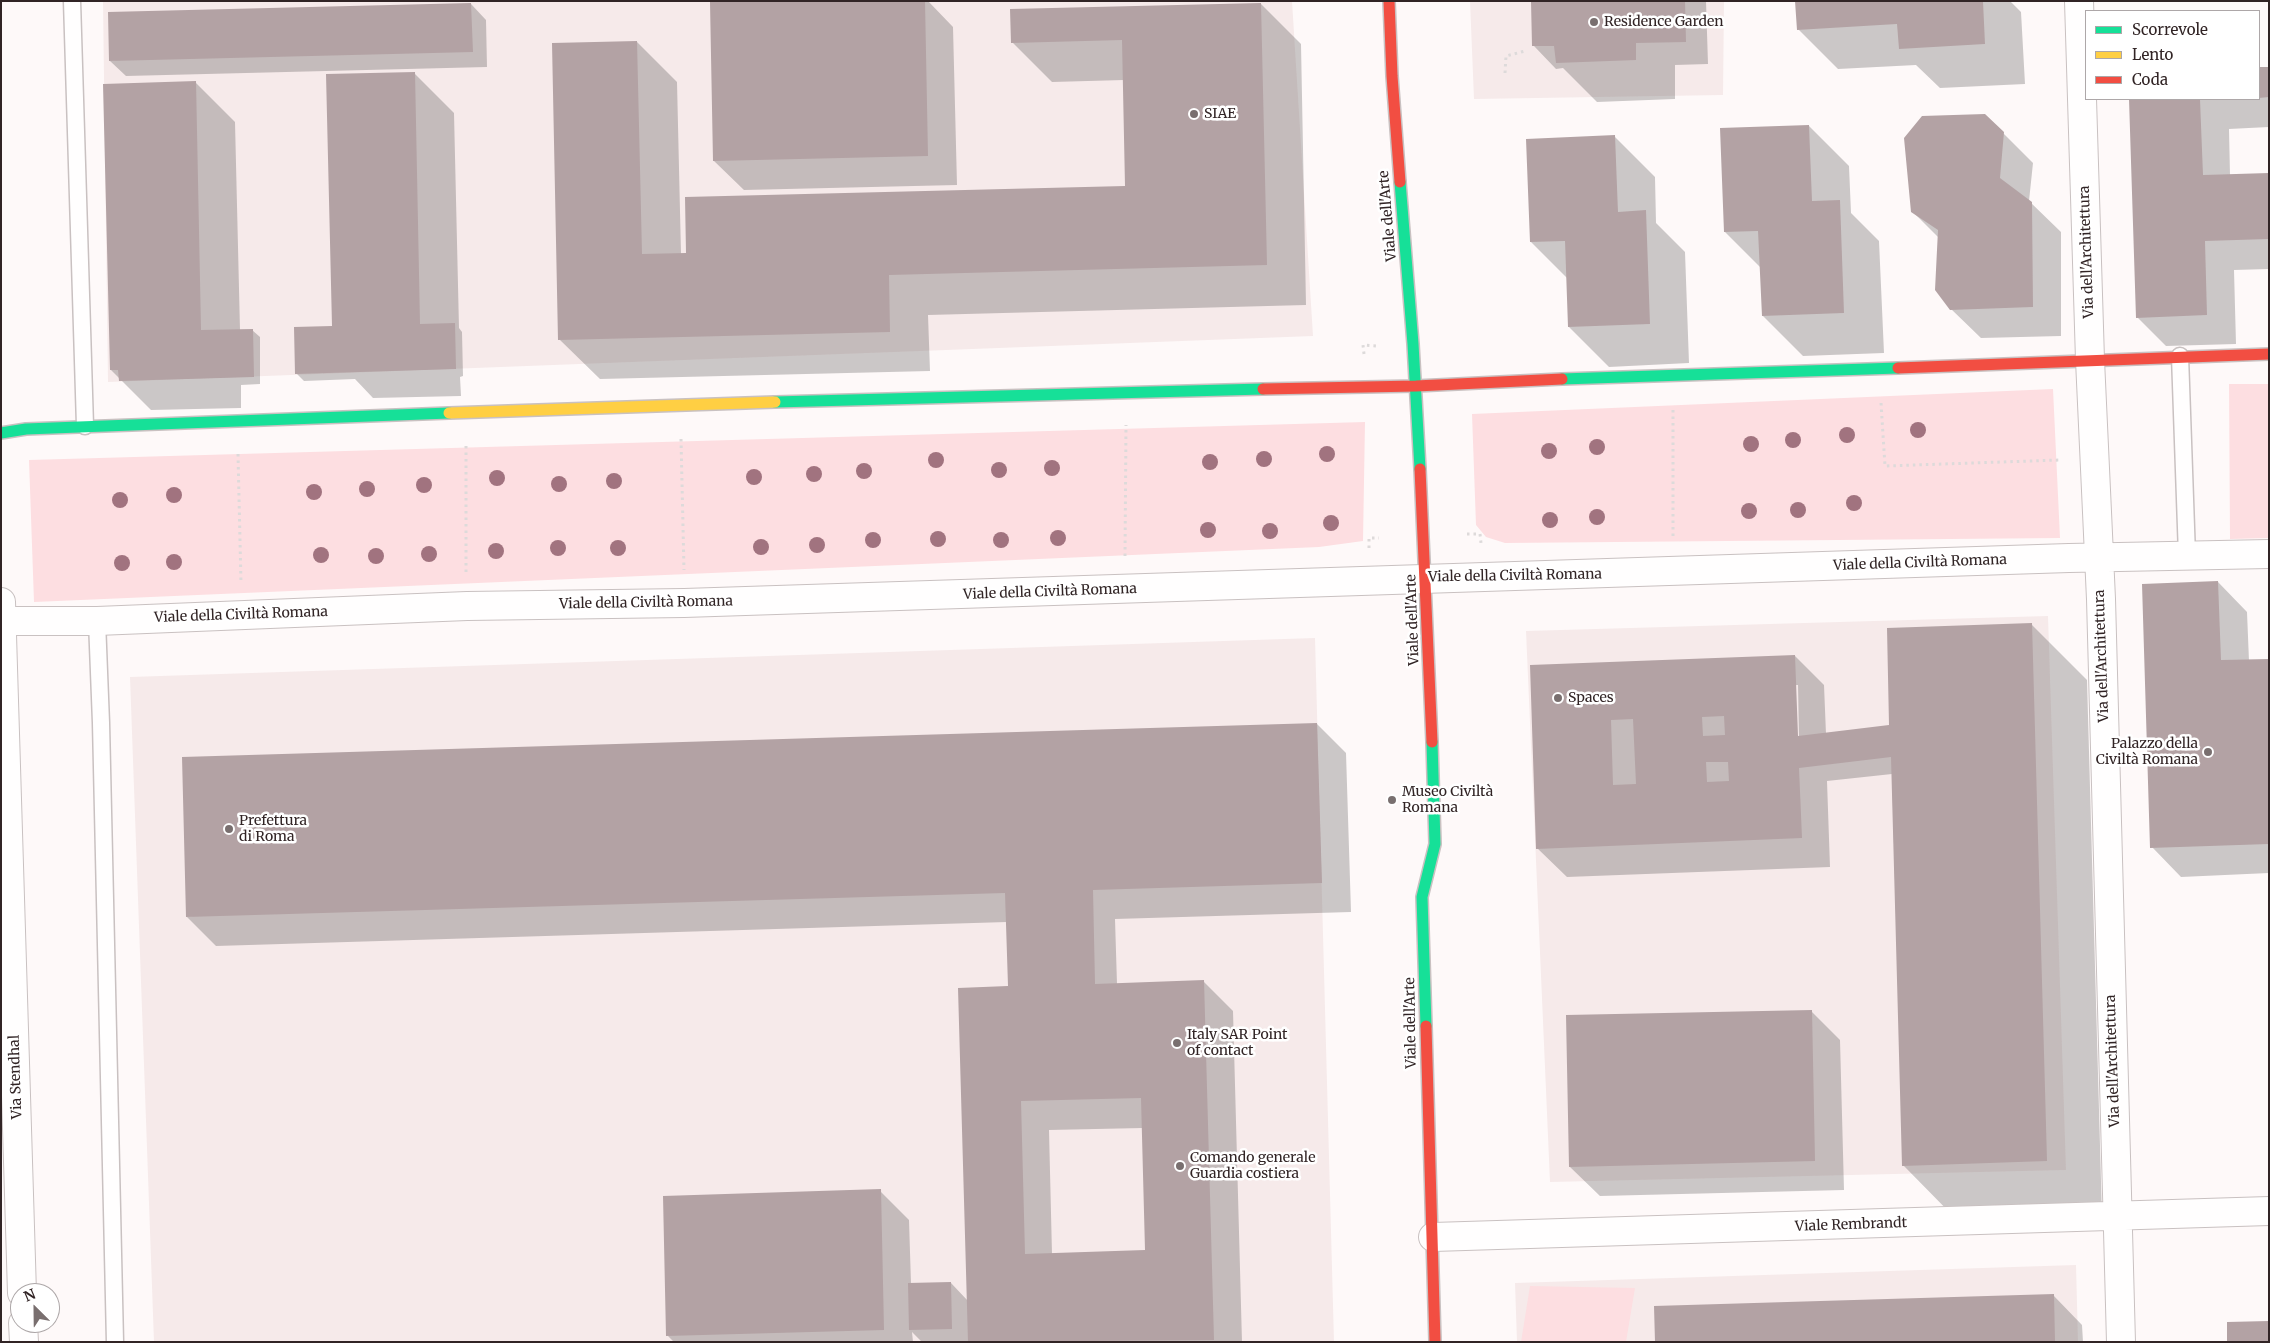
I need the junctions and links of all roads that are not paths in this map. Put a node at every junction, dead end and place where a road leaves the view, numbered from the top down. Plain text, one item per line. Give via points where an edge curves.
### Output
1 (72, 1) edge
2 (1389, 1) edge
3 (2079, 1) edge
4 (2269, 354) edge
5 (2180, 356) junction
6 (2090, 360) junction
7 (1416, 386) junction
8 (85, 426) junction
9 (1, 433) edge
10 (2269, 554) edge
11 (2186, 556) junction
12 (2099, 557) junction
13 (1426, 578) junction
14 (1, 602) edge
15 (2, 620) edge
16 (97, 621) junction
17 (2269, 1211) edge
18 (2118, 1216) junction
19 (1433, 1237) junction
20 (22, 1283) edge
21 (1430, 1335) edge
22 (115, 1342) edge
23 (2121, 1342) edge

1 - 8 lane
2 - 7 street, Viale dell'Arte
3 - 6 street, Via dell'Architettura
4 - 5 street
5 - 6 street
5 - 11 lane
6 - 7 street
6 - 12 street, Via dell'Architettura
7 - 8 street via 1126,391
7 - 13 street, Viale dell'Arte
8 - 9 street
10 - 11 street, Viale della Civiltà Romana
11 - 12 street, Viale della Civiltà Romana
12 - 13 street, Viale della Civiltà Romana
12 - 18 street, Via dell'Architettura
13 - 16 street, Viale della Civiltà Romana via 684,603 466,606
13 - 19 street, Viale dell'Arte via 1435,844 1422,897
14 - 15 street
15 - 16 street, Viale della Civiltà Romana
15 - 20 street, Via Stendhal
16 - 22 lane
17 - 18 street, Viale Rembrandt
18 - 19 street, Viale Rembrandt
18 - 23 street, Via dell'Architettura
19 - 21 street, Viale dell'Arte

